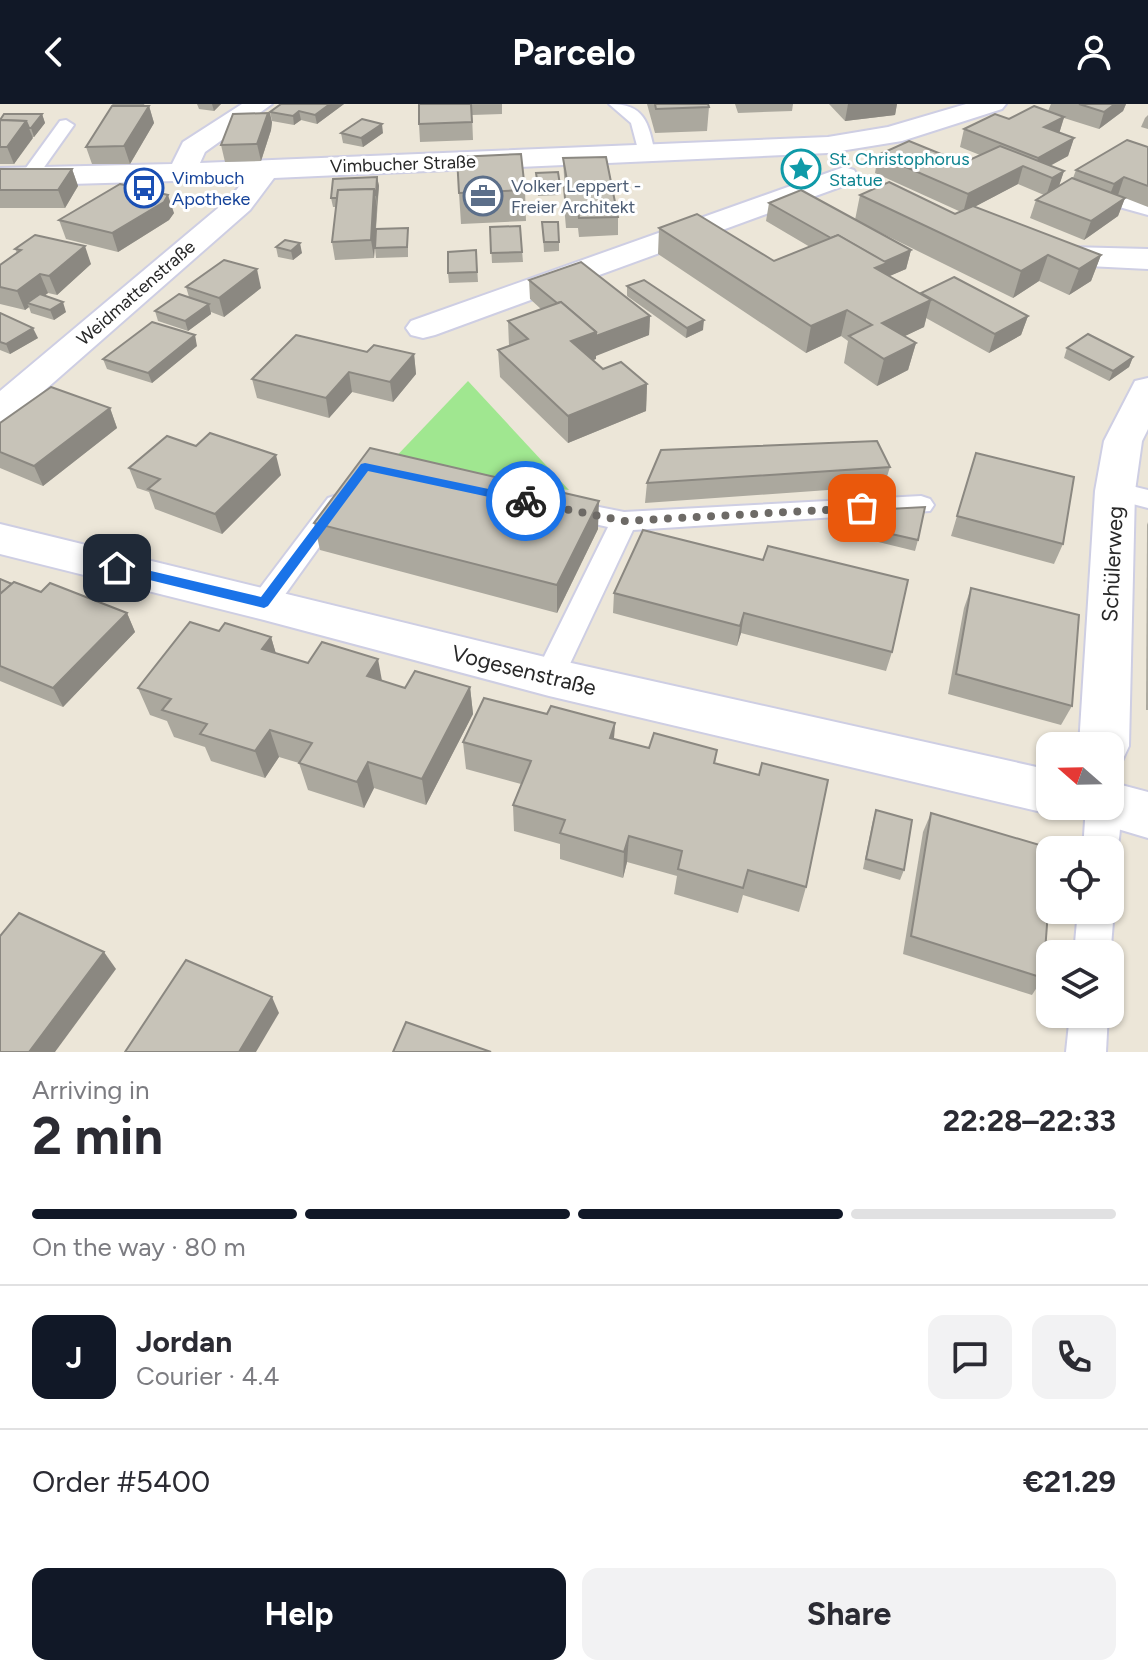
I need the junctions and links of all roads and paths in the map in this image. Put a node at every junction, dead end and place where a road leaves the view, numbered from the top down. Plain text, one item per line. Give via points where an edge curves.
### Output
1 (259, 104) edge
2 (617, 104) edge
3 (993, 104) edge
4 (66, 125) dead end
5 (828, 145) junction
6 (646, 153) junction
7 (263, 170) junction
8 (182, 172) junction
9 (14, 176) edge
10 (1119, 201) edge
11 (1148, 209) edge
12 (1011, 240) edge
13 (1148, 259) edge
14 (423, 328) dead end
15 (1148, 389) edge
16 (0, 410) edge
17 (356, 479) edge
18 (1132, 495) edge
19 (532, 502) edge
20 (921, 505) edge
21 (624, 521) junction
22 (0, 539) edge
23 (264, 603) junction
24 (549, 677) junction
25 (1106, 732) edge
26 (1036, 789) edge
27 (1124, 809) edge
28 (1148, 815) edge
29 (1088, 1028) edge
30 (1086, 1052) edge

1 - 8 street via 193,148
2 - 6 lane via 639,121
3 - 5 street, Vimbucher Straße via 892,135
4 - 9 lane
5 - 6 street, Vimbucher Straße
5 - 14 street via 858,182
6 - 7 street, Vimbucher Straße
7 - 8 street, Vimbucher Straße
7 - 16 street, Weidmattenstraße via 240,204
8 - 9 street, Vimbucher Straße
10 - 11 lane
12 - 13 street via 1068,256
15 - 18 street, Schülerweg via 1123,441
17 - 23 lane
18 - 25 street, Schülerweg
19 - 21 lane
20 - 21 lane
21 - 24 lane
22 - 23 street, Vogesenstraße
23 - 24 street, Vogesenstraße
24 - 26 street, Vogesenstraße
27 - 28 street
29 - 30 lane

